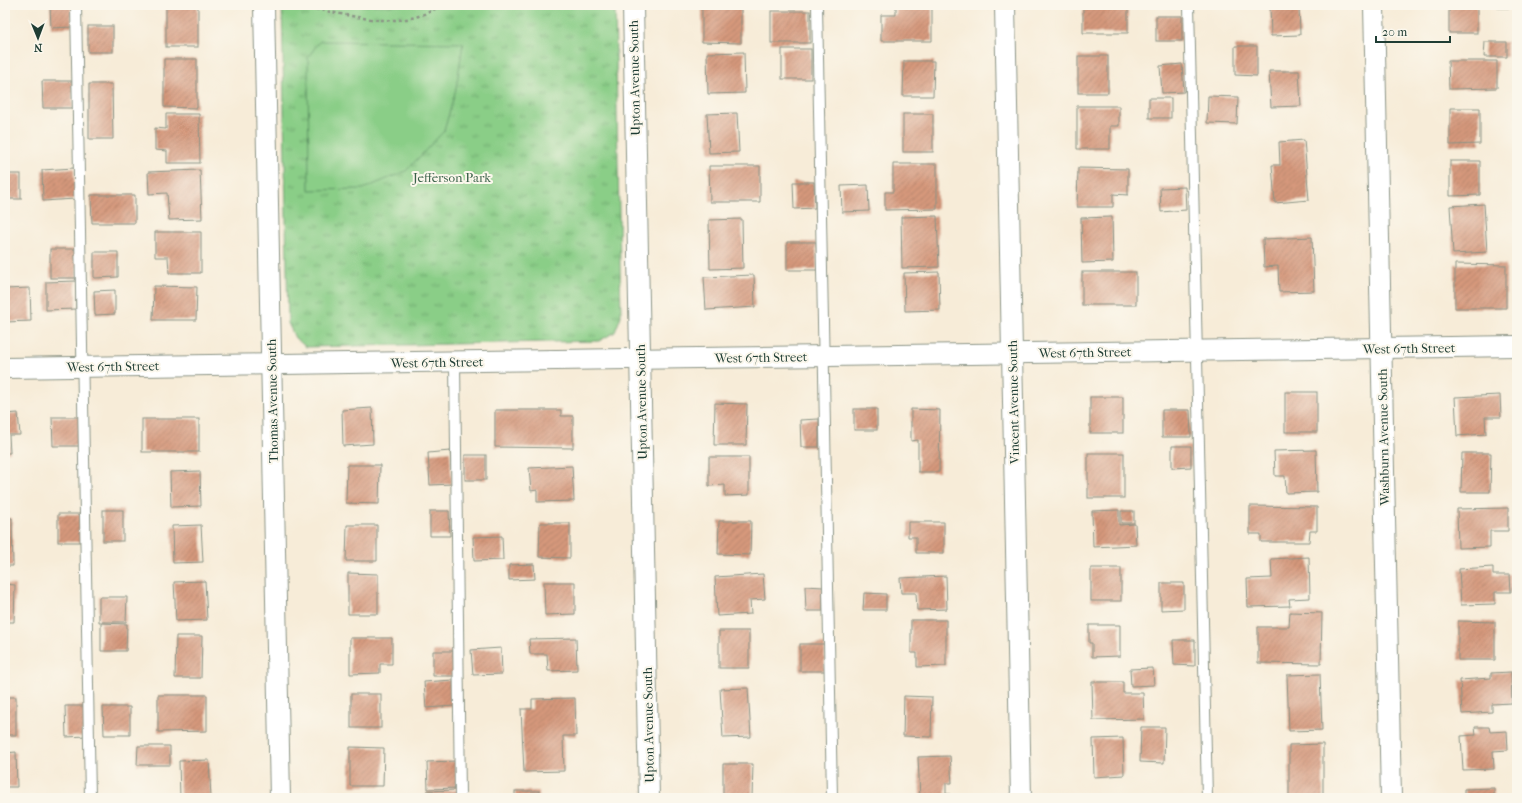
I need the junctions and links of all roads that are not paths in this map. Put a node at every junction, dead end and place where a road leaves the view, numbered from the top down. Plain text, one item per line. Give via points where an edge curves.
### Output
1 (76, 5) edge
2 (633, 5) edge
3 (817, 5) edge
4 (1005, 5) edge
5 (1189, 5) edge
6 (1374, 5) edge
7 (264, 7) edge
8 (1517, 346) edge
9 (1381, 348) junction
10 (1197, 351) junction
11 (1012, 353) junction
12 (824, 356) junction
13 (640, 359) junction
14 (456, 362) junction
15 (271, 364) junction
16 (82, 367) junction
17 (5, 368) edge
18 (90, 798) edge
19 (280, 798) edge
20 (460, 798) edge
21 (649, 798) edge
22 (832, 798) edge
23 (1021, 798) edge
24 (1207, 798) edge
25 (1391, 798) edge

1 - 16 lane
2 - 13 street, Upton Avenue South
3 - 12 lane
4 - 11 street, Vincent Avenue South
5 - 10 lane
6 - 9 street, Washburn Avenue South
7 - 15 street, Thomas Avenue South
8 - 9 street, West 67th Street
9 - 10 street, West 67th Street
9 - 25 street, Washburn Avenue South
10 - 11 street, West 67th Street
10 - 24 lane
11 - 12 street, West 67th Street
11 - 23 street, Vincent Avenue South
12 - 13 street, West 67th Street
12 - 22 lane
13 - 14 street, West 67th Street
13 - 21 street, Upton Avenue South
14 - 15 street, West 67th Street
14 - 20 lane
15 - 16 street, West 67th Street
15 - 19 street, Thomas Avenue South
16 - 17 street, West 67th Street
16 - 18 lane

